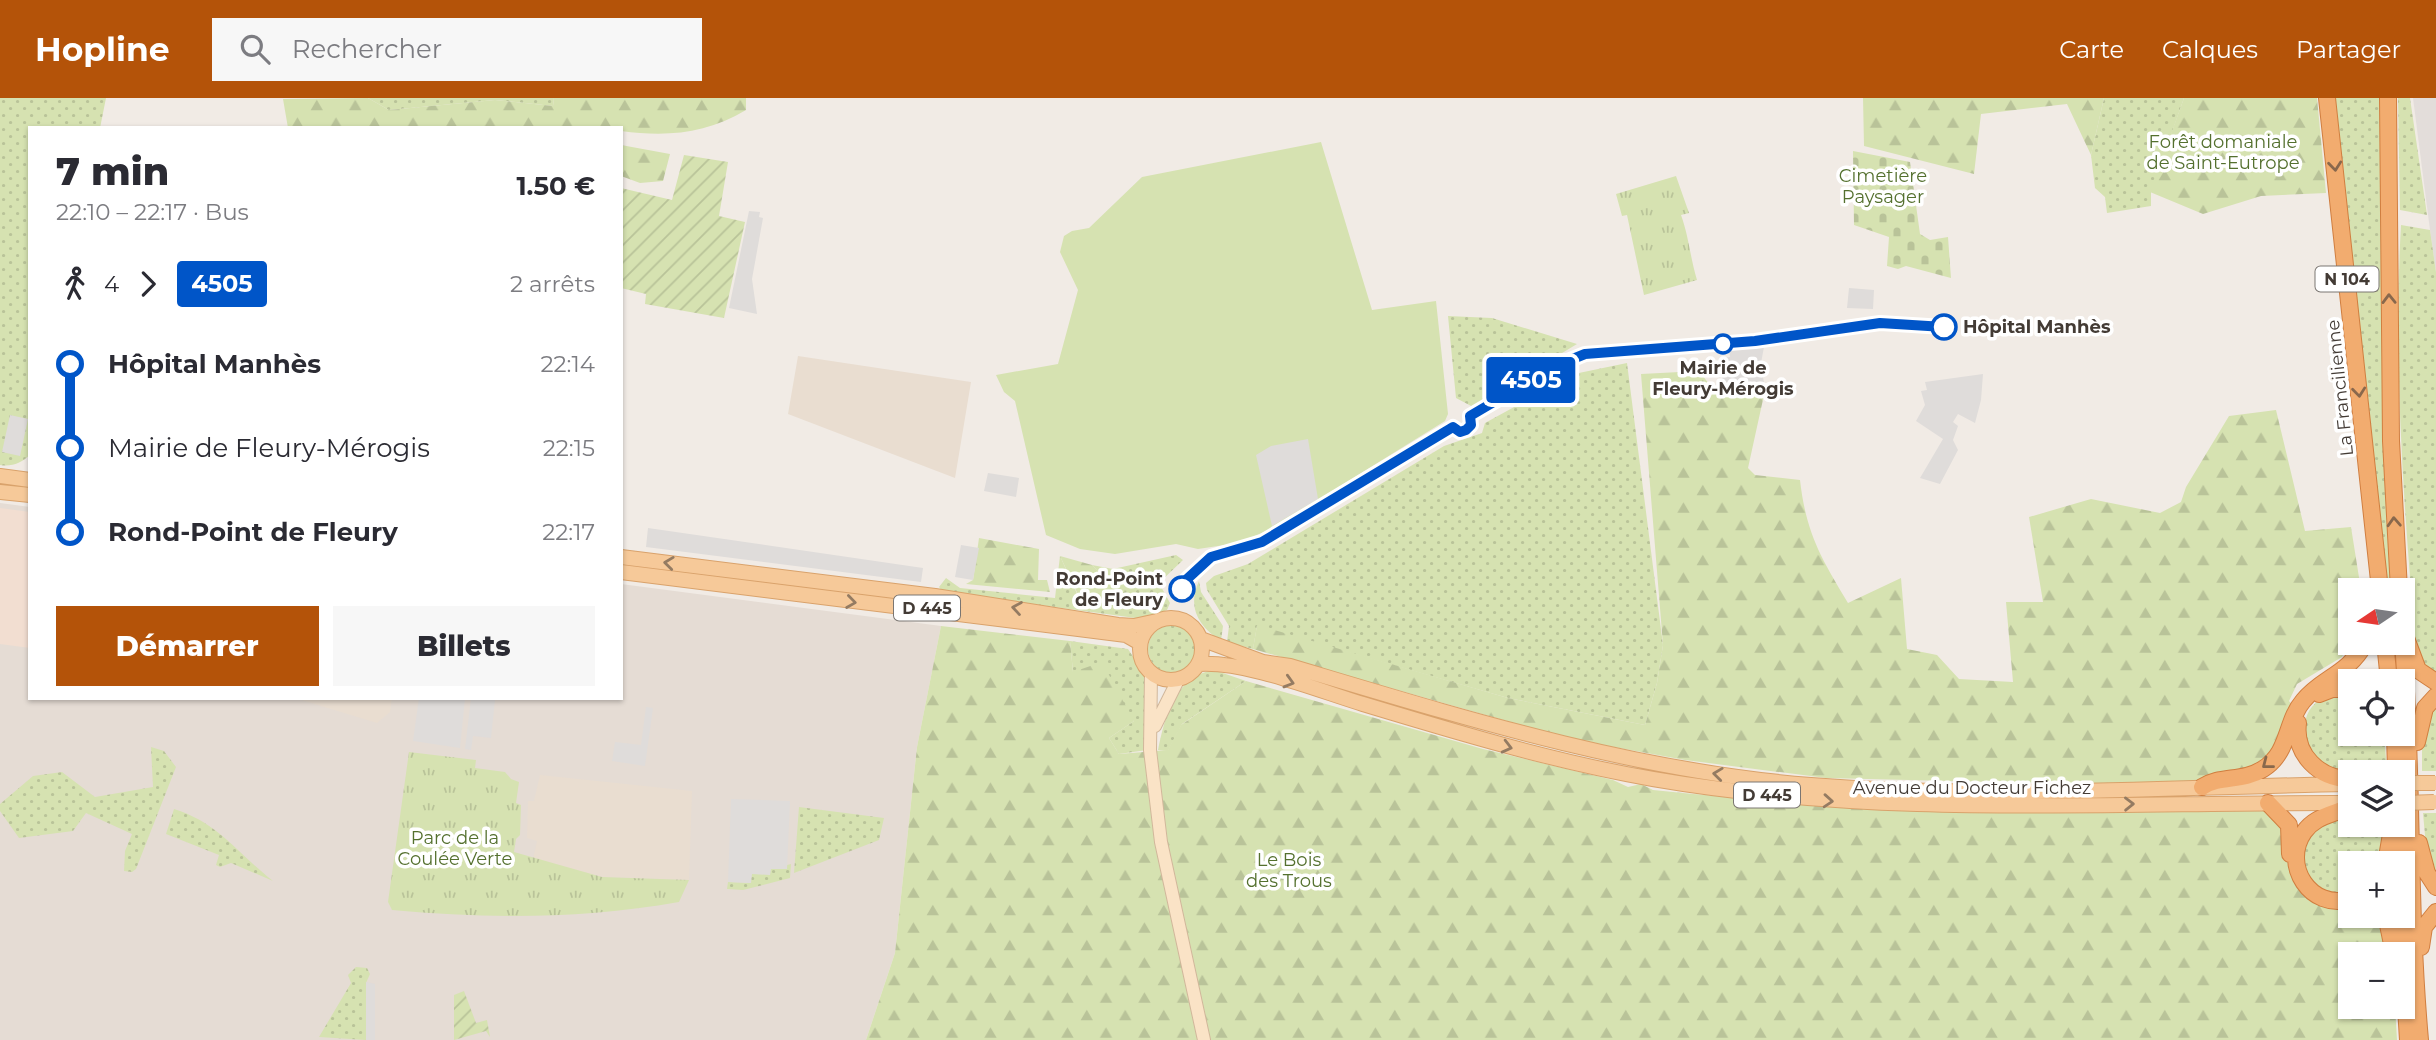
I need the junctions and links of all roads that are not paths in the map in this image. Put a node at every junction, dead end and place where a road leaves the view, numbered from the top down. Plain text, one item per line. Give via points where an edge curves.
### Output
1 (2327, 98) edge
2 (2388, 98) edge
3 (0, 476) edge
4 (28, 480) edge
5 (0, 492) edge
6 (28, 495) edge
7 (623, 557) edge
8 (623, 572) edge
9 (2377, 578) edge
10 (2398, 578) edge
11 (735, 579) junction
12 (841, 584) junction
13 (1157, 621) junction
14 (1201, 639) junction
15 (1140, 643) junction
16 (2355, 655) edge
17 (2404, 655) edge
18 (2412, 655) edge
19 (1199, 664) junction
20 (1151, 673) junction
21 (1178, 680) junction
22 (2436, 682) edge
23 (2338, 688) edge
24 (2436, 696) edge
25 (1150, 750) junction
26 (2411, 760) edge
27 (2411, 760) edge
28 (2338, 779) edge
29 (2415, 781) edge
30 (2338, 782) edge
31 (2435, 783) edge
32 (2202, 787) junction
33 (2435, 802) edge
34 (2268, 803) junction
35 (2415, 803) edge
36 (2338, 804) edge
37 (2338, 809) edge
38 (2404, 837) edge
39 (2412, 837) edge
40 (2436, 887) edge
41 (2338, 901) edge
42 (2338, 908) edge
43 (2436, 912) edge
44 (2413, 942) edge
45 (2415, 969) joint
46 (2406, 1019) edge
47 (1204, 1040) edge
48 (2408, 1040) edge
49 (2420, 1040) edge

1 -> 9 highway, La Francilienne / N 104
10 -> 2 highway, N 104 via 2391,441
3 - 4 main road
5 - 6 main road
11 -> 7 main road, D 445
8 - 11 main road, D 445
11 - 12 main road, D 445
11 - 12 main road
11 -> 15 main road, D 445 via 1126,635
13 -> 12 main road, D 445 via 1118,625
13 - 14 main road via 1167,617 1186,621
13 - 15 main road
14 - 19 main road
32 -> 14 main road, Avenue du Docteur Fichez / D 445 via 1938,791 1810,785 1702,772 1618,757 1263,662
15 - 20 main road via 1143,664
16 -> 32 highway via 2345,669 2303,700 2282,749 2264,769 2239,779 2212,780
17 - 26 highway
18 - 22 highway via 2418,670
19 - 21 main road
19 -> 34 main road, D 445 via 1217,663 1283,680 1502,746 1699,787 1888,805
20 - 21 main road
20 - 25 main road
21 - 25 main road via 1157,717
23 - 28 highway via 2314,698 2300,715 2297,737 2306,757 2321,773
24 - 27 highway via 2425,708
25 - 47 main road via 1161,842
29 - 31 main road, bridge
30 - 32 main road, D 445
33 - 35 main road, bridge
34 - 36 main road, D 445
34 - 42 highway via 2289,825 2296,883 2318,904
37 - 41 highway via 2309,825 2298,844 2296,864 2303,882 2317,897
38 - 44 highway
39 - 40 highway
43 - 45 highway via 2424,927
45 - 49 highway
46 - 48 highway

